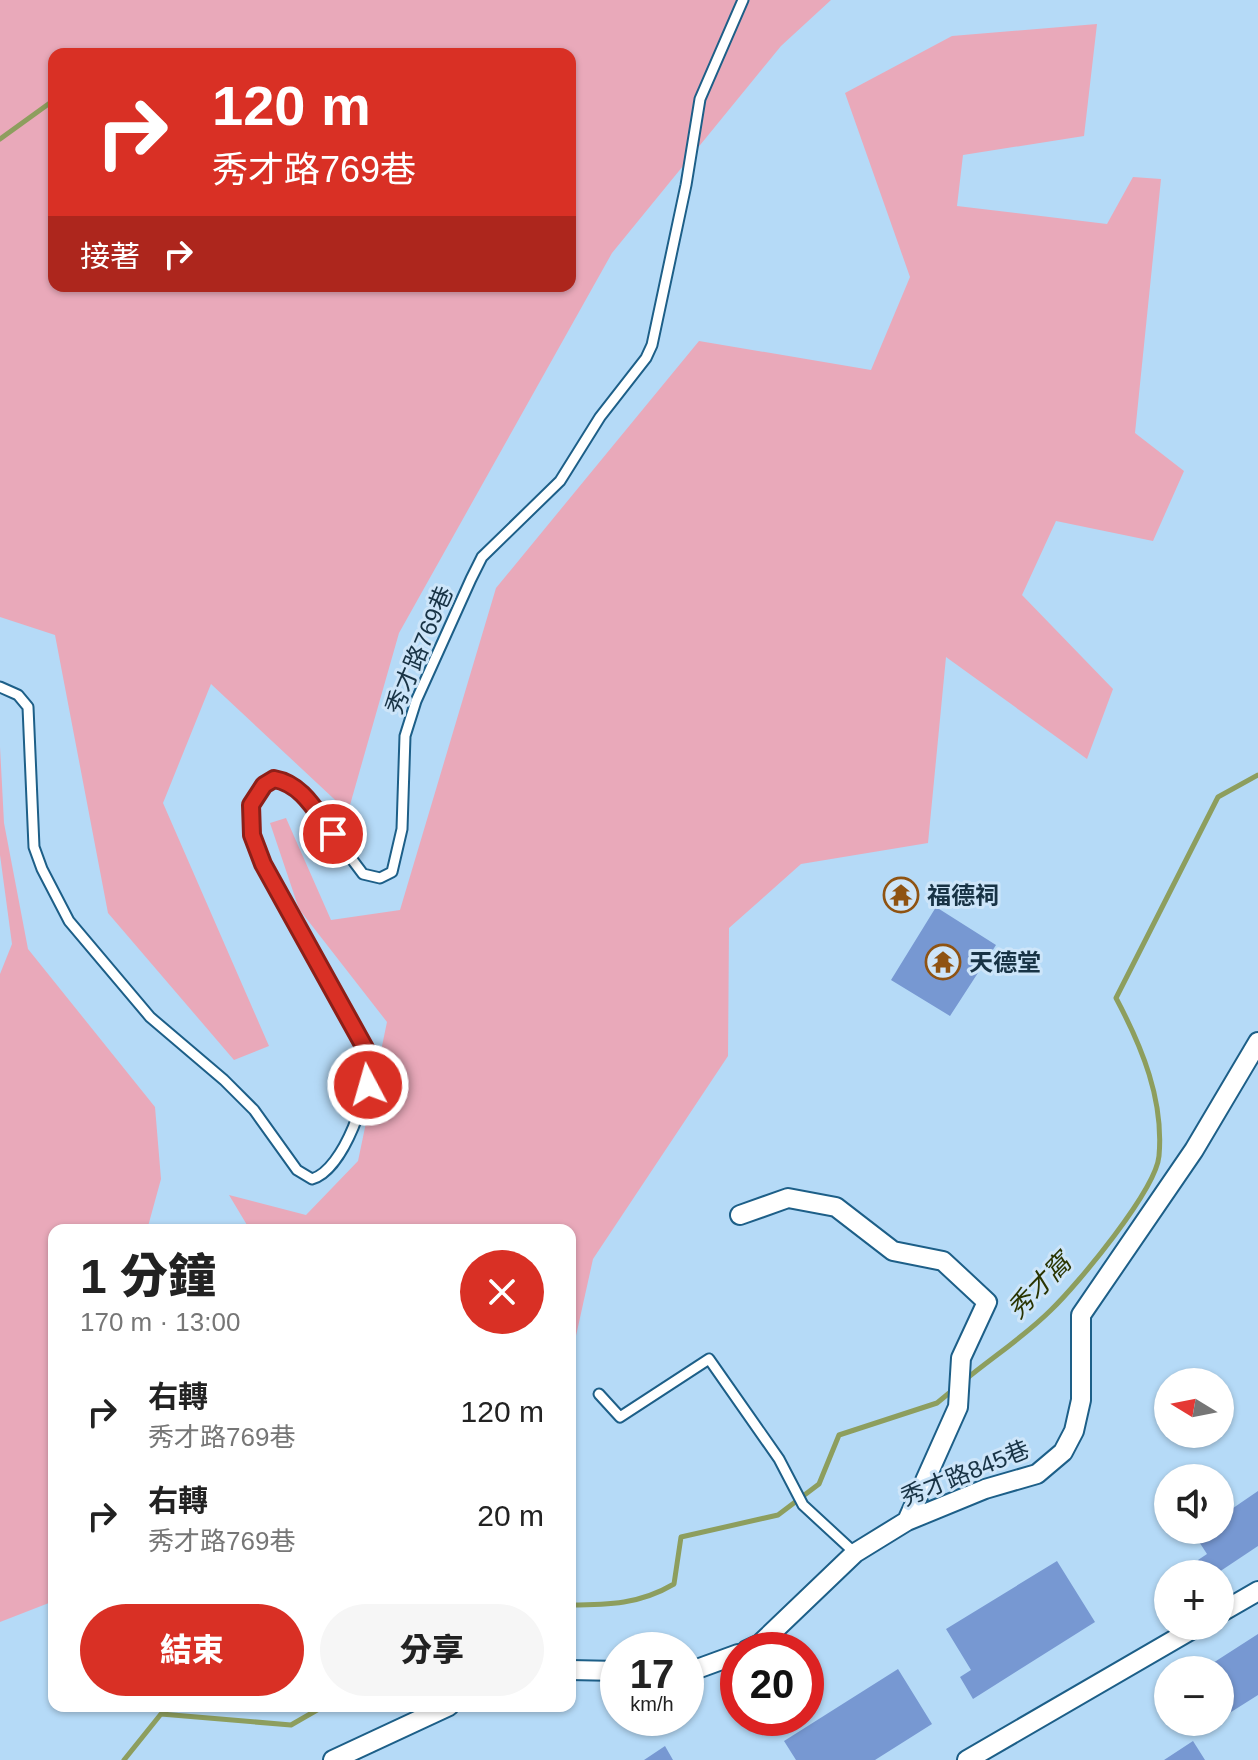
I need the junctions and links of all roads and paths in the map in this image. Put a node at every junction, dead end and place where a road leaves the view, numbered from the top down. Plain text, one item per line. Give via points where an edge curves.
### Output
1 (743, 0) edge
2 (0, 687) edge
3 (1258, 1042) edge
4 (740, 1215) dead end
5 (599, 1394) dead end
6 (907, 1521) junction
7 (855, 1553) junction
8 (1258, 1591) edge
9 (1234, 1605) edge
10 (773, 1632) edge
11 (1174, 1640) edge
12 (576, 1670) edge
13 (600, 1671) edge
14 (436, 1712) edge
15 (333, 1760) edge
16 (967, 1760) edge

1 - 2 lane, 秀才路769巷 via 700,99 652,345 560,481 482,557 471,579 405,736 402,829 392,872 380,878 363,874 288,781 274,779 264,785 251,805 249,821 263,864 369,1059 368,1085 342,1152 321,1177 312,1179 297,1170 254,1110 150,1017 69,921 34,847 28,707
3 - 6 street, 秀才路845巷 via 1194,1150 1081,1315 1081,1400 1063,1452 1037,1474
4 - 6 street via 788,1198 836,1207 893,1251 943,1261 987,1302 961,1358 958,1407
5 - 7 lane via 620,1417 709,1359 779,1459 803,1505
6 - 7 street, 秀才路845巷
7 - 10 street, 秀才路845巷
8 - 9 street
11 - 16 street
12 - 13 street
14 - 15 street

